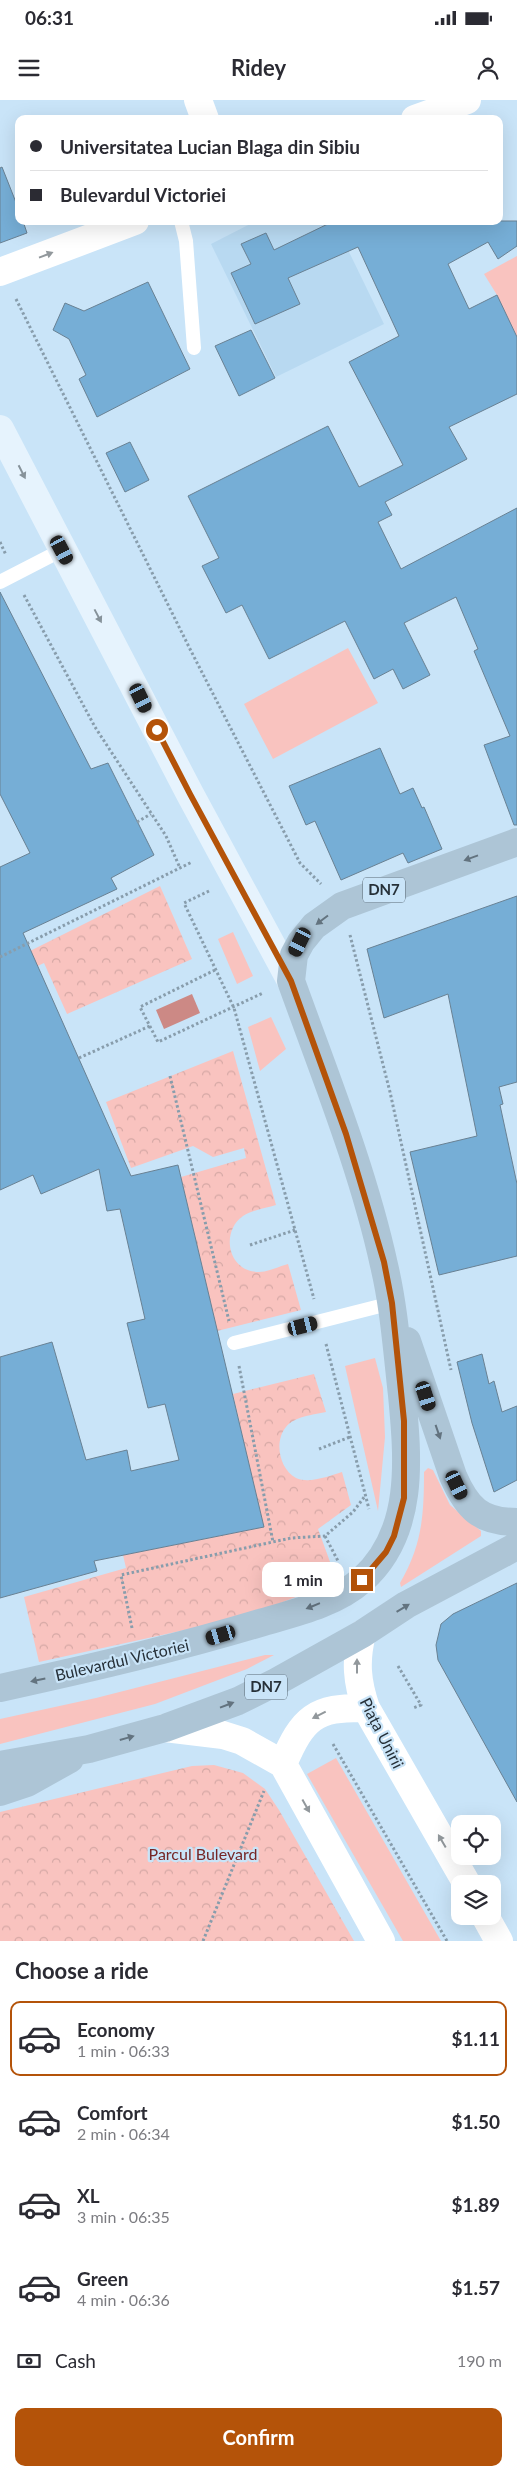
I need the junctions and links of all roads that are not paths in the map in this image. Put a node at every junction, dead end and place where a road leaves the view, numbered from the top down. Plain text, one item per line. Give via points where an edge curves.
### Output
1 (198, 100) edge
2 (467, 100) edge
3 (204, 115) edge
4 (426, 115) edge
5 (124, 225) edge
6 (183, 225) edge
7 (1, 272) edge
8 (194, 348) dead end
9 (0, 428) edge
10 (62, 550) junction
11 (0, 582) edge
12 (517, 842) edge
13 (291, 981) junction
14 (392, 1303) junction
15 (234, 1343) road end
16 (517, 1522) edge
17 (517, 1546) edge
18 (362, 1634) junction
19 (0, 1688) edge
20 (366, 1708) junction
21 (165, 1728) junction
22 (89, 1749) junction
23 (0, 1765) edge
24 (285, 1767) junction
25 (0, 1792) edge
26 (461, 1875) edge
27 (490, 1925) edge
28 (381, 1941) edge
29 (500, 1941) edge

1 - 3 street
2 - 4 street
7 -> 5 street
6 - 8 lane
9 -> 10 main road, Bulevardul Victoriei
10 - 11 lane
10 -> 13 main road, Bulevardul Victoriei
12 -> 13 main road, DN7 via 342,906 314,926 300,942 294,955
13 - 14 main road, Bulevardul Victoriei / DN7 via 346,1134 384,1262
14 - 15 lane
14 -> 16 main road, Bulevardul Victoriei / DN7 via 461,1494 472,1509 485,1517
14 -> 19 main road, Bulevardul Victoriei / DN7 via 405,1428 405,1488 400,1518 386,1552 362,1580 336,1597 303,1610 138,1657
18 -> 17 main road, DN7 via 406,1606
20 -> 18 street, Piața Unirii via 356,1668
21 -> 18 main road, DN7 via 238,1701
20 -> 24 street via 341,1708 316,1716 302,1726 293,1739
26 -> 20 street, Piața Unirii
22 -> 21 main road, DN7
21 - 24 street via 223,1735 242,1741
22 - 23 main road, DN7
22 - 25 main road via 27,1784
24 -> 28 street
27 - 29 street

